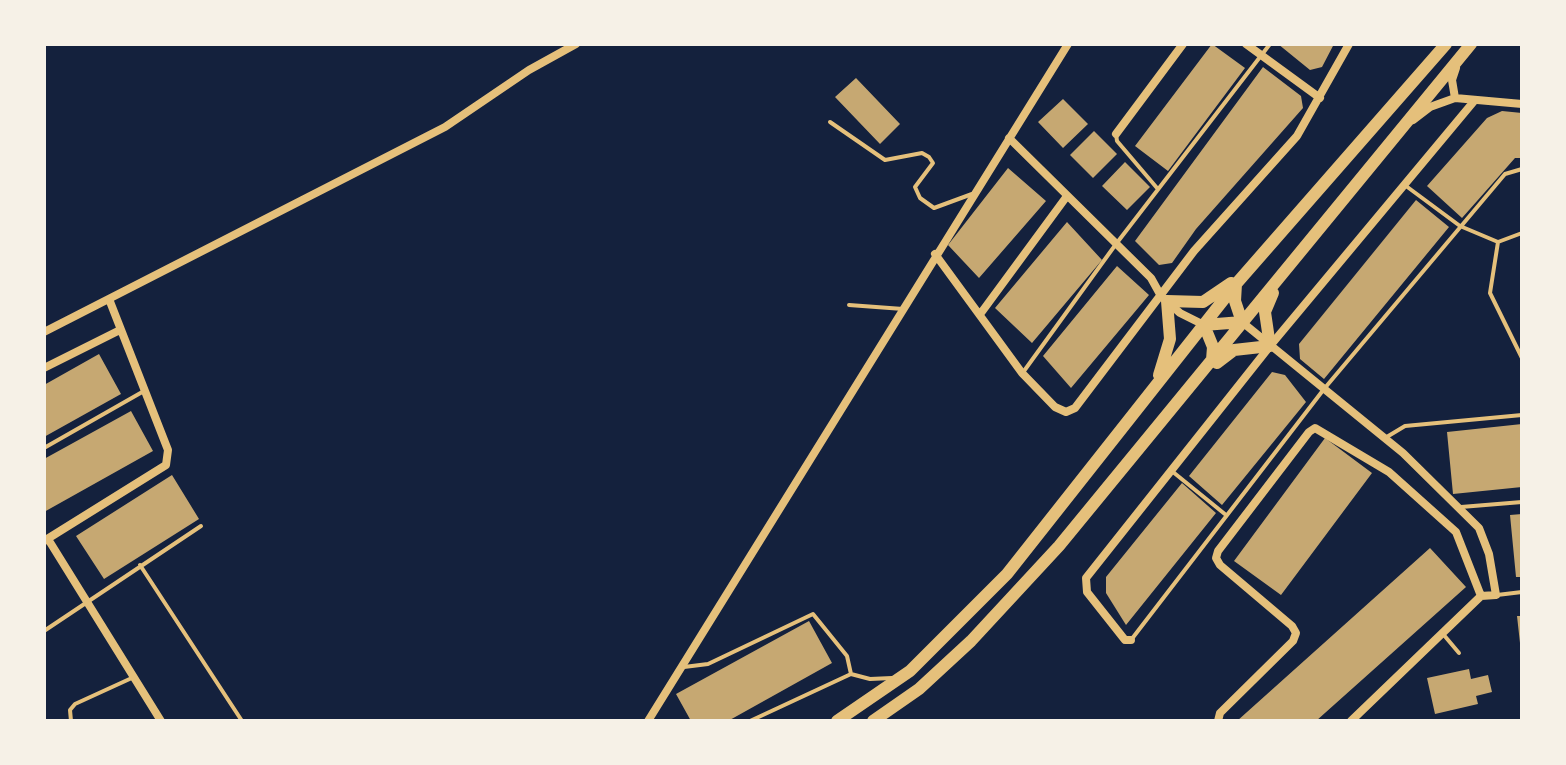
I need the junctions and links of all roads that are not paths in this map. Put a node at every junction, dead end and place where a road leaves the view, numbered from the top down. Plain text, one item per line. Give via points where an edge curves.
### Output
1 (576, 44) edge
2 (1068, 44) edge
3 (1183, 44) edge
4 (1246, 44) edge
5 (1270, 44) edge
6 (1349, 44) edge
7 (1446, 44) edge
8 (1471, 44) edge
9 (1262, 56) junction
10 (1459, 58) junction
11 (1320, 98) junction
12 (1455, 98) junction
13 (1475, 100) junction
14 (1522, 104) edge
15 (830, 122) dead end
16 (1399, 130) junction
17 (1116, 134) joint
18 (1009, 138) junction
19 (1522, 169) edge
20 (1406, 186) junction
21 (1158, 189) junction
22 (974, 193) junction
23 (1067, 196) junction
24 (1460, 226) junction
25 (1522, 233) edge
26 (1498, 242) junction
27 (1116, 244) junction
28 (935, 254) junction
29 (1292, 258) junction
30 (1249, 268) junction
31 (1236, 284) junction
32 (109, 299) junction
33 (1164, 299) junction
34 (849, 305) dead end
35 (903, 309) junction
36 (981, 313) junction
37 (1242, 322) junction
38 (1204, 325) junction
39 (120, 330) junction
40 (44, 332) edge
41 (1270, 346) junction
42 (1522, 358) edge
43 (1212, 360) junction
44 (44, 368) edge
45 (1022, 373) junction
46 (1194, 383) junction
47 (1324, 389) junction
48 (1154, 390) junction
49 (144, 391) junction
50 (1522, 415) edge
51 (1385, 438) junction
52 (44, 448) edge
53 (1171, 470) junction
54 (1522, 502) edge
55 (1460, 507) junction
56 (1226, 515) junction
57 (201, 526) dead end
58 (46, 540) edge
59 (140, 565) junction
60 (1522, 592) edge
61 (1496, 595) junction
62 (1481, 596) junction
63 (86, 600) junction
64 (44, 631) edge
65 (1442, 633) junction
66 (1131, 640) joint
67 (1459, 653) dead end
68 (682, 667) junction
69 (910, 671) junction
70 (851, 674) junction
71 (134, 677) junction
72 (71, 721) edge
73 (161, 721) edge
74 (242, 721) edge
75 (648, 721) edge
76 (750, 721) edge
77 (837, 721) edge
78 (873, 721) edge
79 (1218, 721) edge
80 (1351, 721) edge

1 - 32 street via 445,127
2 - 18 street
3 - 17 street
4 - 9 street
5 - 9 lane
6 - 11 street
7 - 30 main road
8 - 10 main road
9 - 11 street
9 - 21 lane
10 - 12 street via 1452,80
10 - 16 main road
11 - 33 street via 1297,136 1194,251
12 - 13 street
12 - 16 street via 1430,107
13 - 14 street
13 - 20 street
15 - 22 lane via 885,160 922,153 929,157 933,163 915,187 934,208
16 - 29 main road
17 - 21 lane
18 - 22 street
18 - 23 street
19 - 24 lane via 1505,174
20 - 24 lane
20 - 41 street
21 - 27 lane
22 - 28 street
23 - 27 street
23 - 36 street
24 - 26 lane
24 - 47 lane
25 - 26 lane
26 - 42 lane via 1490,293
27 - 33 street via 1151,278
27 - 45 lane
28 - 35 street
28 - 36 street
29 - 37 main road
29 - 41 main road via 1267,303
30 - 31 main road
30 - 33 main road via 1203,302
31 - 37 main road
31 - 38 main road
32 - 39 street
32 - 40 street
33 - 38 street
33 - 45 street via 1075,408 1066,412 1055,407
33 - 48 main road via 1170,339
34 - 35 lane
35 - 68 street
36 - 45 street
37 - 38 main road
37 - 41 street
37 - 43 main road
38 - 43 main road
38 - 48 main road
39 - 44 street
39 - 49 street
41 - 46 main road via 1227,353
41 - 47 street
41 - 53 street
43 - 46 main road
46 - 78 main road via 1016,595 919,689
47 - 51 street
47 - 56 lane
48 - 69 main road via 1007,574
49 - 52 lane
49 - 58 street via 168,450 166,465
50 - 51 lane via 1405,426
51 - 55 street
53 - 56 lane
53 - 66 street via 1084,585 1125,640
54 - 55 lane
55 - 61 street via 1479,528
56 - 66 lane
57 - 59 lane
58 - 63 street
59 - 63 lane
59 - 74 lane
60 - 61 lane
61 - 62 street
62 - 65 street
62 - 79 street via 1456,532 1389,472 1315,428 1218,551 1220,565 1296,633
63 - 64 lane
63 - 71 street
65 - 67 lane
65 - 80 street
68 - 70 lane via 708,664 813,614 847,656
68 - 75 street
69 - 70 lane via 881,679
69 - 77 main road
70 - 76 lane
71 - 72 lane via 75,704
71 - 73 street

